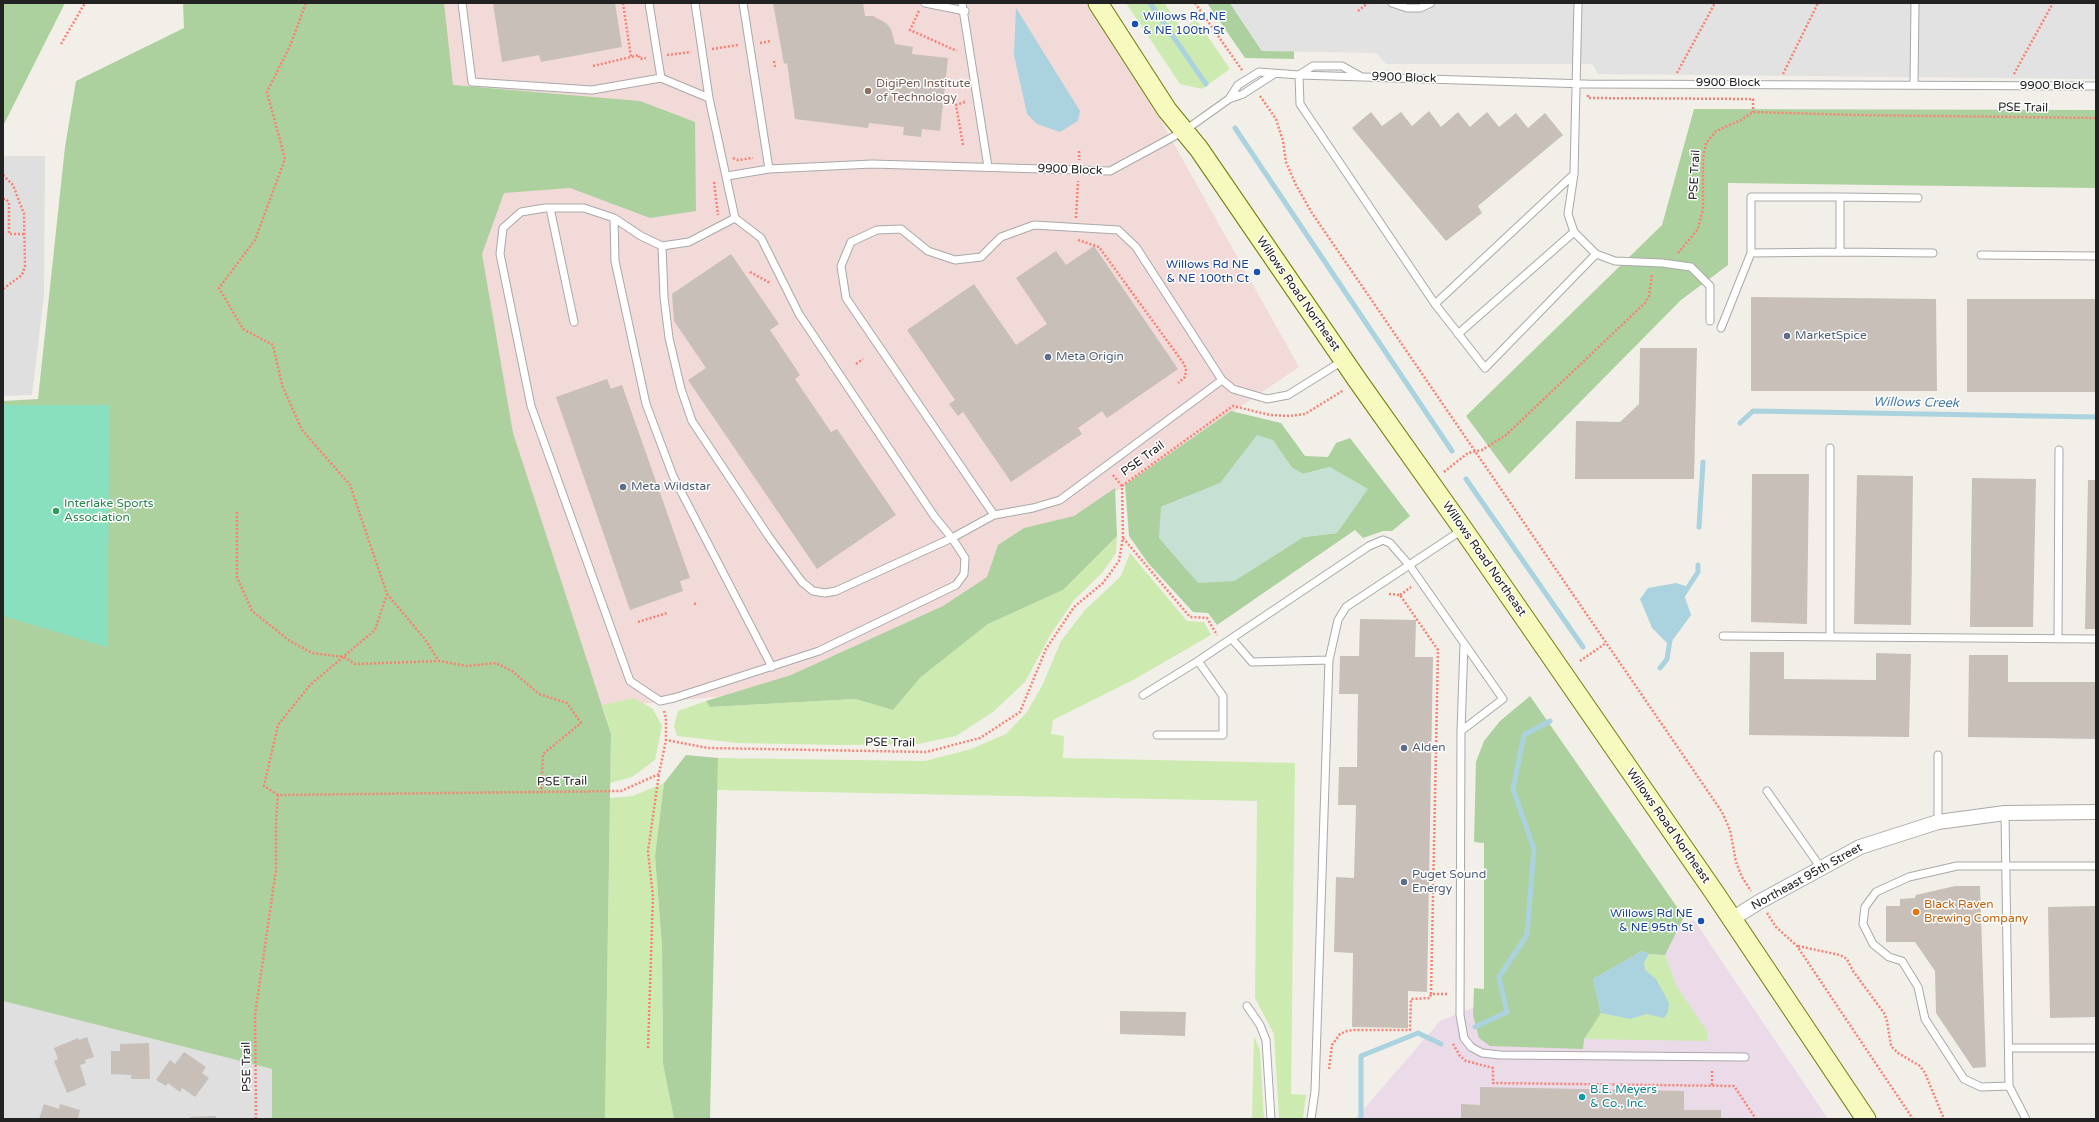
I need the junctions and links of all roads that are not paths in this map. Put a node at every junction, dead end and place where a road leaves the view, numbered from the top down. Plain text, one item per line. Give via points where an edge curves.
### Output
1 (462, 3) edge
2 (649, 3) edge
3 (695, 3) edge
4 (743, 3) edge
5 (925, 3) edge
6 (962, 3) edge
7 (1098, 3) edge
8 (1392, 3) edge
9 (1431, 3) edge
10 (1578, 3) edge
11 (1915, 3) edge
12 (965, 11) junction
13 (1274, 74) junction
14 (1299, 75) junction
15 (661, 78) junction
16 (1576, 83) junction
17 (1914, 85) junction
18 (2096, 86) edge
19 (709, 98) junction
20 (1229, 99) junction
21 (1184, 131) junction
22 (988, 167) junction
23 (768, 169) junction
24 (1574, 174) junction
25 (727, 176) junction
26 (1840, 198) junction
27 (1918, 198) dead end
28 (550, 208) junction
29 (614, 218) junction
30 (735, 218) junction
31 (1574, 232) junction
32 (662, 246) junction
33 (1840, 252) junction
34 (1751, 253) junction
35 (1933, 253) dead end
36 (1596, 254) junction
37 (1981, 255) dead end
38 (2096, 256) edge
39 (1435, 304) junction
40 (1710, 321) dead end
41 (574, 322) dead end
42 (1721, 328) dead end
43 (1458, 334) junction
44 (1344, 360) junction
45 (1222, 380) junction
46 (1830, 448) dead end
47 (2059, 450) dead end
48 (994, 515) junction
49 (1463, 528) junction
50 (952, 538) junction
51 (1410, 566) junction
52 (1723, 636) dead end
53 (1830, 637) junction
54 (1232, 639) junction
55 (2058, 639) junction
56 (2096, 639) edge
57 (1464, 644) junction
58 (1329, 660) junction
59 (1198, 661) junction
60 (772, 667) junction
61 (1143, 695) dead end
62 (1461, 731) junction
63 (1157, 735) dead end
64 (1938, 755) dead end
65 (1767, 791) dead end
66 (2096, 812) edge
67 (2005, 813) junction
68 (1938, 822) junction
69 (2096, 866) edge
70 (2006, 867) junction
71 (1821, 868) junction
72 (1732, 919) junction
73 (1247, 1006) dead end
74 (2009, 1048) junction
75 (2096, 1048) edge
76 (1745, 1057) dead end
77 (2009, 1086) junction
78 (1271, 1119) edge
79 (1311, 1119) edge
80 (1866, 1119) edge
81 (2026, 1119) edge

1 - 15 lane via 472,82 592,90
2 - 15 lane
3 - 19 lane
4 - 23 lane
5 - 12 lane
6 - 12 lane
7 - 21 main road, Willows Road Northeast
8 - 9 lane via 1407,8 1420,8
10 - 16 lane
11 - 17 lane
12 - 22 lane
13 - 14 lane, 9900 Block
13 - 20 lane via 1244,94
13 - 20 lane, 9900 Block via 1259,72 1248,78 1238,85
14 - 16 lane, 9900 Block via 1313,66 1342,66 1362,77
14 - 39 lane via 1300,104
15 - 19 lane
16 - 17 lane, 9900 Block
16 - 24 lane
17 - 18 lane, 9900 Block
19 - 25 lane
20 - 21 lane, 9900 Block
21 - 22 lane, 9900 Block via 1110,171
21 - 44 main road, Willows Road Northeast
22 - 23 lane, 9900 Block via 872,164
23 - 25 lane, 9900 Block
24 - 31 lane via 1568,214
24 - 39 lane
25 - 30 lane
26 - 27 lane
26 - 33 lane
26 - 34 lane via 1751,197
28 - 29 lane via 584,208
28 - 41 lane
28 - 60 lane via 520,212 503,228 500,254 531,406 630,681 660,700 674,698
29 - 32 lane
29 - 60 lane via 615,261 646,404 673,476
30 - 32 lane via 689,242
30 - 50 lane via 761,238 799,314 934,516
31 - 36 lane
31 - 43 lane
32 - 50 lane via 669,338 681,389 692,421 802,582 813,591 836,591
33 - 34 lane
33 - 35 lane
34 - 42 lane
36 - 40 lane via 1615,261 1691,267 1710,286
36 - 43 lane via 1485,368
37 - 38 lane
39 - 43 lane
44 - 45 lane via 1288,395 1267,399 1233,389
44 - 49 main road, Willows Road Northeast
45 - 48 lane via 1060,500
45 - 48 lane via 1136,247 1118,230 1034,225 1001,237 981,257 955,260 928,251 901,229 877,230 851,242 841,266 846,298
46 - 53 lane
47 - 55 lane
48 - 50 lane
49 - 51 lane
49 - 72 main road, Willows Road Northeast
50 - 60 lane via 965,558 964,574 956,585 819,651
51 - 54 lane via 1390,543 1383,540 1376,542
51 - 57 lane
51 - 58 lane via 1346,607 1338,620
52 - 53 lane
53 - 55 lane
54 - 58 lane via 1252,662
54 - 59 lane
55 - 56 lane
57 - 62 lane
57 - 62 lane via 1503,699
58 - 79 lane via 1315,1091
59 - 61 lane
59 - 63 lane via 1222,696 1223,735
62 - 76 lane via 1460,1015 1464,1038 1471,1047 1482,1053 1500,1055
64 - 68 lane
65 - 71 lane
66 - 67 street, Northeast 95th Street
67 - 68 street, Northeast 95th Street
67 - 70 lane
68 - 71 street, Northeast 95th Street via 1860,847
69 - 70 lane
70 - 74 lane
70 - 77 lane via 1957,866 1909,877 1876,892 1865,907 1863,924 1873,944 1889,956 1902,961 1918,987 1925,1019 1964,1079 1981,1087
71 - 72 street, Northeast 95th Street
72 - 80 main road, Willows Road Northeast
73 - 78 lane via 1260,1025 1266,1040
74 - 75 lane
74 - 77 lane
77 - 81 lane

